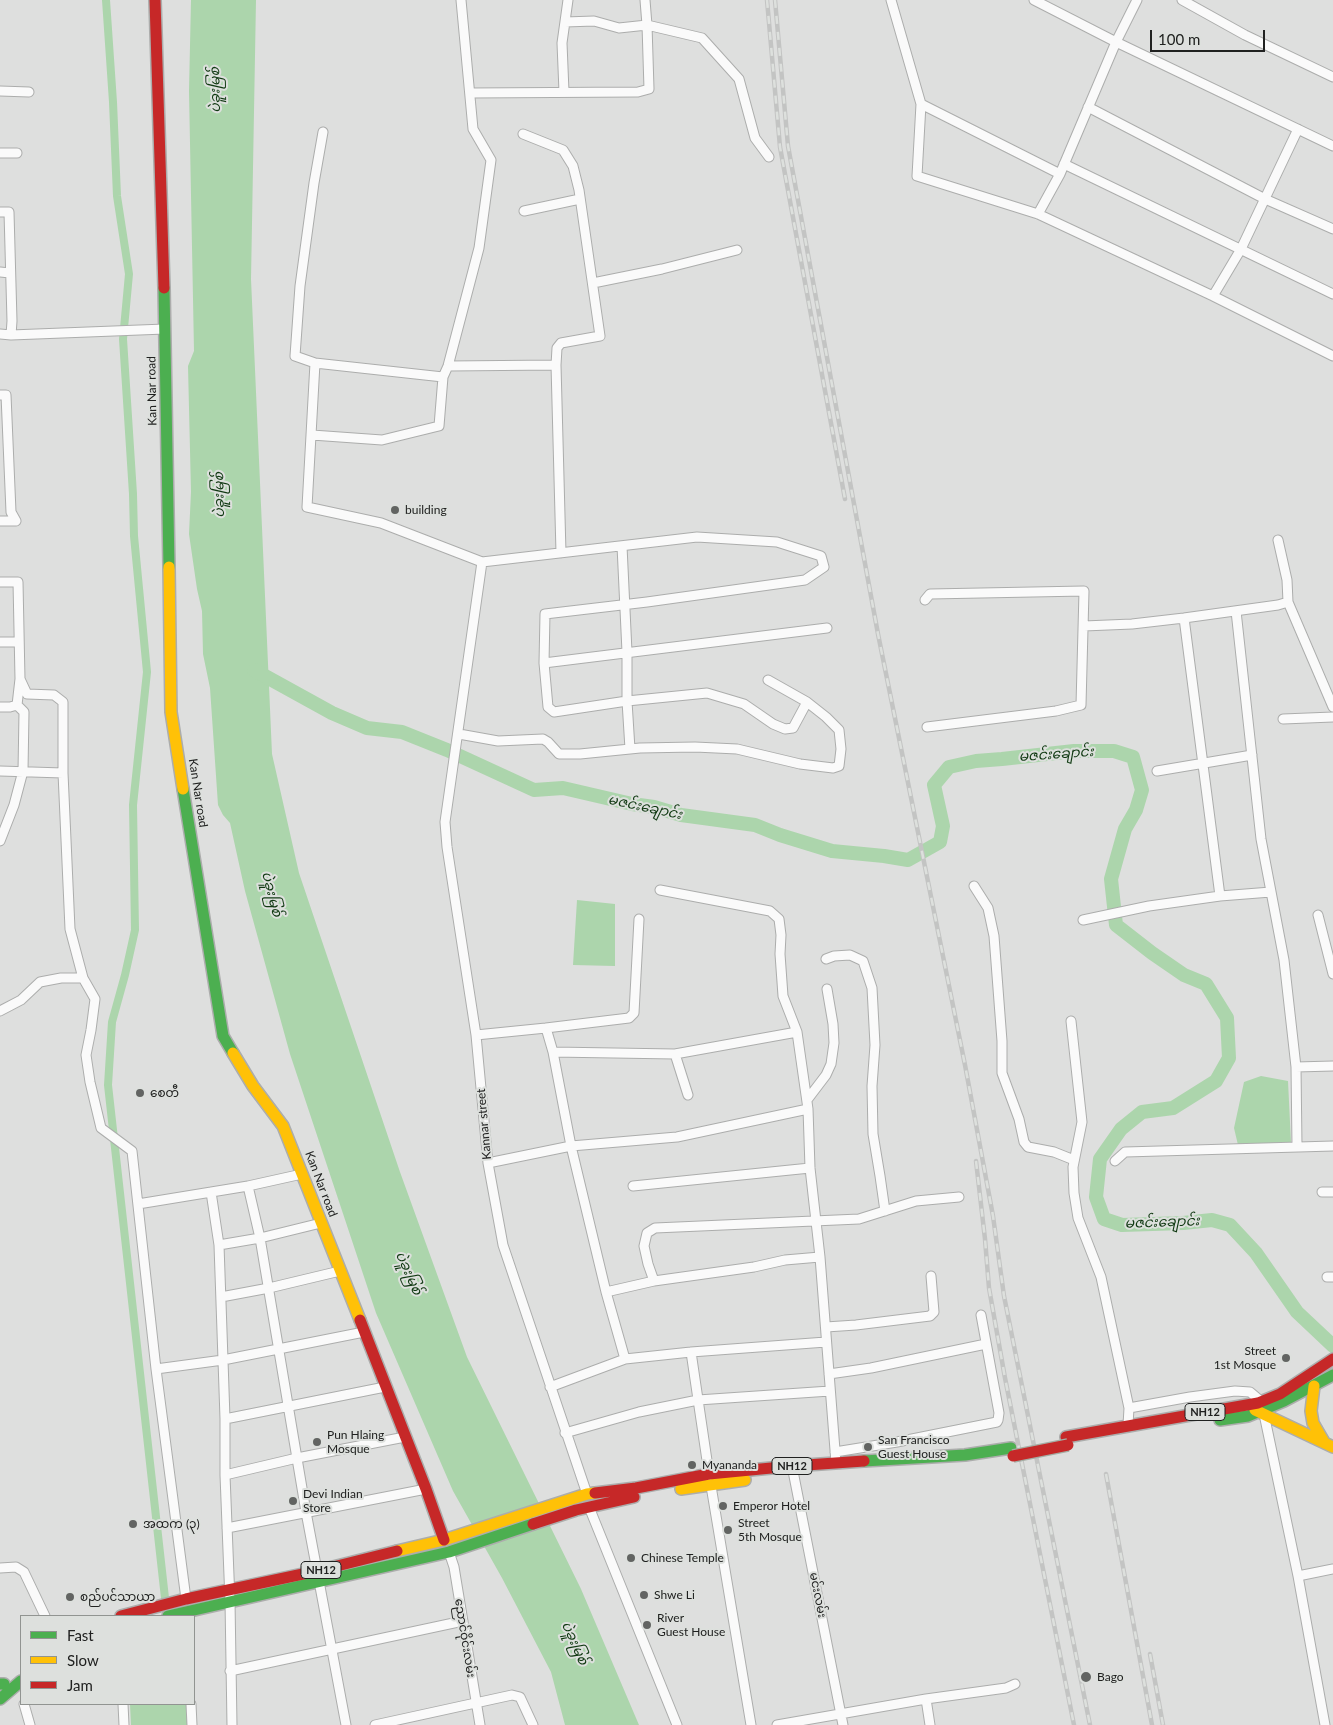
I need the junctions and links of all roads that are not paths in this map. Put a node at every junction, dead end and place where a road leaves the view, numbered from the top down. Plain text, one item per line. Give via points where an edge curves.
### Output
1 (155, 0) edge
2 (461, 0) edge
3 (568, 0) edge
4 (645, 0) edge
5 (891, 0) edge
6 (1034, 0) edge
7 (1137, 0) edge
8 (1182, 0) edge
9 (565, 22) junction
10 (647, 25) junction
11 (1116, 42) junction
12 (1333, 77) edge
13 (0, 91) edge
14 (29, 92) dead end
15 (470, 92) junction
16 (564, 92) junction
17 (921, 104) junction
18 (1088, 107) junction
19 (1298, 129) junction
20 (323, 132) dead end
21 (523, 134) dead end
22 (1333, 146) edge
23 (0, 153) edge
24 (16, 153) dead end
25 (769, 158) dead end
26 (1064, 164) junction
27 (1060, 174) junction
28 (580, 199) junction
29 (1265, 199) junction
30 (524, 211) dead end
31 (0, 212) edge
32 (1038, 214) junction
33 (1333, 229) edge
34 (1241, 249) junction
35 (736, 250) dead end
36 (0, 272) edge
37 (10, 273) junction
38 (593, 283) junction
39 (1333, 294) edge
40 (1213, 296) junction
41 (165, 329) junction
42 (0, 334) edge
43 (11, 335) junction
44 (1333, 356) edge
45 (315, 363) junction
46 (556, 365) junction
47 (448, 366) junction
48 (443, 377) junction
49 (3, 395) edge
50 (312, 435) junction
51 (4, 459) edge
52 (0, 521) edge
53 (1278, 540) dead end
54 (622, 546) junction
55 (561, 553) junction
56 (482, 562) junction
57 (0, 582) edge
58 (925, 600) dead end
59 (1288, 602) junction
60 (624, 605) junction
61 (1236, 611) junction
62 (1184, 618) junction
63 (1084, 626) junction
64 (827, 628) dead end
65 (0, 642) edge
66 (18, 642) junction
67 (627, 652) junction
68 (544, 663) junction
69 (20, 679) junction
70 (768, 680) dead end
71 (627, 701) junction
72 (807, 702) junction
73 (16, 705) junction
74 (0, 707) edge
75 (1333, 707) edge
76 (1333, 717) edge
77 (1283, 719) dead end
78 (927, 727) dead end
79 (458, 738) junction
80 (630, 749) junction
81 (1252, 755) junction
82 (1202, 763) junction
83 (0, 771) edge
84 (23, 771) junction
85 (1157, 771) dead end
86 (63, 773) junction
87 (1, 837) edge
88 (974, 886) dead end
89 (660, 890) dead end
90 (1271, 892) junction
91 (1220, 896) junction
92 (1318, 915) dead end
93 (639, 919) dead end
94 (1083, 920) dead end
95 (826, 959) dead end
96 (1333, 974) edge
97 (84, 978) junction
98 (827, 988) dead end
99 (0, 1011) edge
100 (1071, 1021) dead end
101 (546, 1028) junction
102 (797, 1032) junction
103 (476, 1035) junction
104 (553, 1052) junction
105 (675, 1054) junction
106 (1333, 1066) edge
107 (1296, 1067) junction
108 (688, 1096) dead end
109 (808, 1105) junction
110 (571, 1146) junction
111 (1297, 1146) junction
112 (1333, 1146) edge
113 (1074, 1160) junction
114 (1115, 1161) dead end
115 (488, 1163) junction
116 (810, 1168) junction
117 (302, 1174) junction
118 (248, 1186) junction
119 (633, 1186) dead end
120 (211, 1192) junction
121 (1322, 1192) dead end
122 (1333, 1192) edge
123 (959, 1197) dead end
124 (138, 1204) junction
125 (884, 1211) junction
126 (817, 1220) junction
127 (321, 1223) junction
128 (260, 1238) junction
129 (219, 1245) junction
130 (820, 1257) junction
131 (340, 1270) junction
132 (930, 1276) dead end
133 (654, 1281) junction
134 (269, 1288) junction
135 (606, 1292) junction
136 (221, 1297) junction
137 (981, 1315) dead end
138 (826, 1327) junction
139 (364, 1332) junction
140 (826, 1342) junction
141 (986, 1344) junction
142 (279, 1349) junction
143 (691, 1352) junction
144 (625, 1359) junction
145 (1333, 1359) edge
146 (224, 1360) junction
147 (156, 1369) junction
148 (829, 1374) junction
149 (1333, 1375) edge
150 (1314, 1386) junction
151 (385, 1387) junction
152 (550, 1388) junction
153 (830, 1391) junction
154 (698, 1400) junction
155 (288, 1407) junction
156 (1129, 1408) junction
157 (1263, 1409) junction
158 (225, 1419) junction
159 (1128, 1426) junction
160 (565, 1433) junction
161 (405, 1437) junction
162 (1067, 1441) junction
163 (1329, 1445) edge
164 (1012, 1452) junction
165 (836, 1457) junction
166 (297, 1458) junction
167 (793, 1470) junction
168 (224, 1476) junction
169 (710, 1479) junction
170 (426, 1489) junction
171 (587, 1494) junction
172 (589, 1507) junction
173 (306, 1512) junction
174 (227, 1528) junction
175 (449, 1538) junction
176 (453, 1551) junction
177 (0, 1568) edge
178 (1333, 1569) edge
179 (318, 1576) junction
180 (1298, 1576) junction
181 (229, 1595) junction
182 (186, 1598) junction
183 (192, 1612) edge
184 (45, 1615) edge
185 (124, 1615) edge
186 (174, 1615) edge
187 (463, 1621) junction
188 (332, 1649) junction
189 (20, 1671) edge
190 (230, 1671) junction
191 (1015, 1684) dead end
192 (1, 1685) edge
193 (20, 1686) edge
194 (0, 1699) edge
195 (926, 1699) junction
196 (476, 1703) junction
197 (24, 1705) edge
198 (123, 1705) edge
199 (191, 1705) edge
200 (841, 1714) junction
201 (30, 1725) edge
202 (124, 1725) edge
203 (192, 1725) edge
204 (232, 1725) edge
205 (346, 1725) edge
206 (374, 1725) edge
207 (480, 1725) edge
208 (532, 1725) edge
209 (677, 1725) edge
210 (752, 1725) edge
211 (777, 1725) edge
212 (843, 1725) edge
213 (930, 1725) edge
214 (1325, 1725) edge

1 - 41 main road, Kan Nar road
2 - 15 street
3 - 9 street
4 - 10 street
5 - 17 street
6 - 11 street
7 - 11 street
8 - 12 street via 1245,35
9 - 10 street via 594,21 619,28
9 - 16 street via 562,44
10 - 16 street via 649,89 638,92
10 - 25 street via 702,38 740,79 755,138
11 - 18 street
11 - 19 street
13 - 14 street
15 - 16 street
15 - 47 street via 473,129 491,160 479,248
17 - 27 street
17 - 32 street via 918,176
18 - 26 street
18 - 29 street
19 - 22 street
19 - 29 street
20 - 45 street via 300,286 295,356
21 - 28 street via 563,150 572,166
23 - 24 street
26 - 27 street
26 - 34 street
27 - 32 street
28 - 30 street
28 - 38 street
29 - 33 street
29 - 34 street
31 - 37 street via 9,212
32 - 40 street
34 - 39 street
34 - 40 street
35 - 38 street
36 - 37 street
37 - 43 street
38 - 46 street via 600,336 561,343 556,348
40 - 44 street
41 - 43 street
41 - 117 main road, Kan Nar road via 171,712 223,1036 253,1086 283,1126
42 - 43 street
45 - 48 street
45 - 50 street
46 - 47 street
46 - 55 street
47 - 48 street
48 - 50 street via 439,426 382,440
49 - 51 street
50 - 56 street via 307,507 381,522
51 - 52 street via 11,512 16,521
53 - 59 street via 1287,580
54 - 55 street
54 - 60 street
54 - 60 street via 697,537 776,542 821,556 824,567 805,580
55 - 56 street
56 - 79 street, Kannar street
57 - 66 street via 18,582
58 - 63 street via 930,594 1084,591
59 - 61 street
59 - 75 street
60 - 67 street
60 - 68 street via 545,614
61 - 62 street
61 - 81 street
62 - 63 street
62 - 82 street
63 - 78 street via 1081,705
64 - 67 street
65 - 66 street
66 - 69 street
67 - 68 street
67 - 71 street
68 - 71 street via 548,708 554,712
69 - 73 street
69 - 86 street via 27,694 54,695 63,702
70 - 72 street
71 - 72 street via 707,693 744,704 785,729 792,728
71 - 80 street
72 - 80 street via 839,730 839,766 800,764 737,749
73 - 74 street
73 - 84 street via 24,712
76 - 77 street
79 - 80 street via 498,741 543,738 559,754
79 - 103 street, Kannar street via 445,822
81 - 82 street
81 - 90 street via 1261,839
82 - 85 street
82 - 91 street
83 - 84 street
84 - 86 street
84 - 87 street
86 - 97 street via 70,929
88 - 113 street via 988,908 994,936 1002,1073 1024,1142 1028,1147
89 - 102 street via 770,912 779,919 783,996
90 - 91 street
90 - 107 street via 1284,960
91 - 94 street
92 - 96 street
93 - 101 street via 634,1012 628,1018
95 - 125 street via 850,955 863,961 872,988 875,1045 873,1134
97 - 99 street via 40,982 21,1000
97 - 124 street via 94,999 86,1055 90,1082 101,1128 132,1151
98 - 109 street via 834,1043 831,1064
100 - 113 street via 1082,1122
101 - 103 street
101 - 104 street
102 - 105 street
102 - 109 street
103 - 115 street, Kannar street
104 - 105 street
104 - 110 street
105 - 108 street
106 - 107 street
107 - 111 street
109 - 110 street via 677,1137
109 - 116 street
110 - 115 street
110 - 135 street
111 - 112 street
111 - 114 street via 1125,1152
113 - 156 street via 1078,1218 1101,1277
115 - 152 street, Kannar street via 503,1245
116 - 119 street
116 - 126 street
117 - 118 street
117 - 127 main road, Kan Nar road
118 - 120 street
118 - 128 street
120 - 124 street
120 - 129 street
121 - 122 street
123 - 125 street via 916,1201
124 - 147 street
125 - 126 street via 859,1219
126 - 130 street
126 - 133 street via 655,1228 647,1232 644,1246
127 - 128 street
127 - 131 main road, Kan Nar road
128 - 129 street
128 - 134 street
129 - 136 street
130 - 133 street
130 - 138 street
131 - 134 street
131 - 139 main road, Kan Nar road
132 - 138 street via 934,1312 930,1316
133 - 135 street
134 - 136 street
134 - 142 street
135 - 144 street
136 - 146 street
137 - 141 street
138 - 140 street
139 - 142 street
139 - 151 main road, Kan Nar road
140 - 143 street
140 - 148 street
141 - 148 street
141 - 165 street via 999,1414 996,1422
142 - 146 street
142 - 155 street
143 - 144 street
143 - 154 street
144 - 152 street
145 - 157 main road, NH12
146 - 147 street
146 - 158 street
147 - 182 street
148 - 153 street
149 - 150 main road, NH12
150 - 157 main road, NH12
150 - 163 main road via 1313,1423
151 - 155 street
151 - 161 main road, Kan Nar road
152 - 160 street, Kannar street
153 - 154 street
153 - 165 street
154 - 160 street via 639,1412
154 - 169 street
155 - 158 street
155 - 166 street
156 - 157 street via 1235,1391 1250,1392
156 - 159 street
157 - 159 main road, NH12 via 1247,1405
157 - 162 main road, NH12 via 1248,1416
157 - 163 main road
157 - 180 street
158 - 168 street
159 - 162 main road, NH12
160 - 171 street, Kannar street
161 - 166 street
161 - 170 main road, Kan Nar road
162 - 164 main road, NH12
164 - 165 main road, NH12
164 - 167 main road, NH12 via 967,1464
165 - 167 main road, NH12
166 - 168 street
166 - 173 street
167 - 169 main road, NH12
167 - 200 street, မင်းလမ်း
168 - 174 street
169 - 171 main road, NH12
169 - 172 main road, NH12
169 - 210 street
170 - 173 street
170 - 175 main road, Kan Nar road
171 - 175 main road, NH12
172 - 176 main road, NH12
172 - 209 street
173 - 174 street
173 - 179 street
174 - 181 street
175 - 179 main road, NH12
176 - 179 main road, NH12
176 - 187 street, ညောင်ဝိုင်းလမ်း
177 - 184 street via 16,1567 24,1572
178 - 180 street
179 - 181 main road, NH12
179 - 188 street
180 - 214 street
181 - 182 main road, NH12
181 - 183 main road, NH12
181 - 190 street
182 - 185 main road, NH12
183 - 186 main road, NH12
187 - 188 street
187 - 196 street, ညောင်ဝိုင်းလမ်း
188 - 190 street
188 - 205 street
189 - 192 main road
190 - 204 street
191 - 195 street
193 - 194 main road
195 - 200 street
195 - 213 street
196 - 206 street
196 - 207 street, ညောင်ဝိုင်းလမ်း
196 - 208 street via 512,1694 520,1698
197 - 201 street
198 - 202 street
199 - 203 street
200 - 211 street
200 - 212 street, မင်းလမ်း

